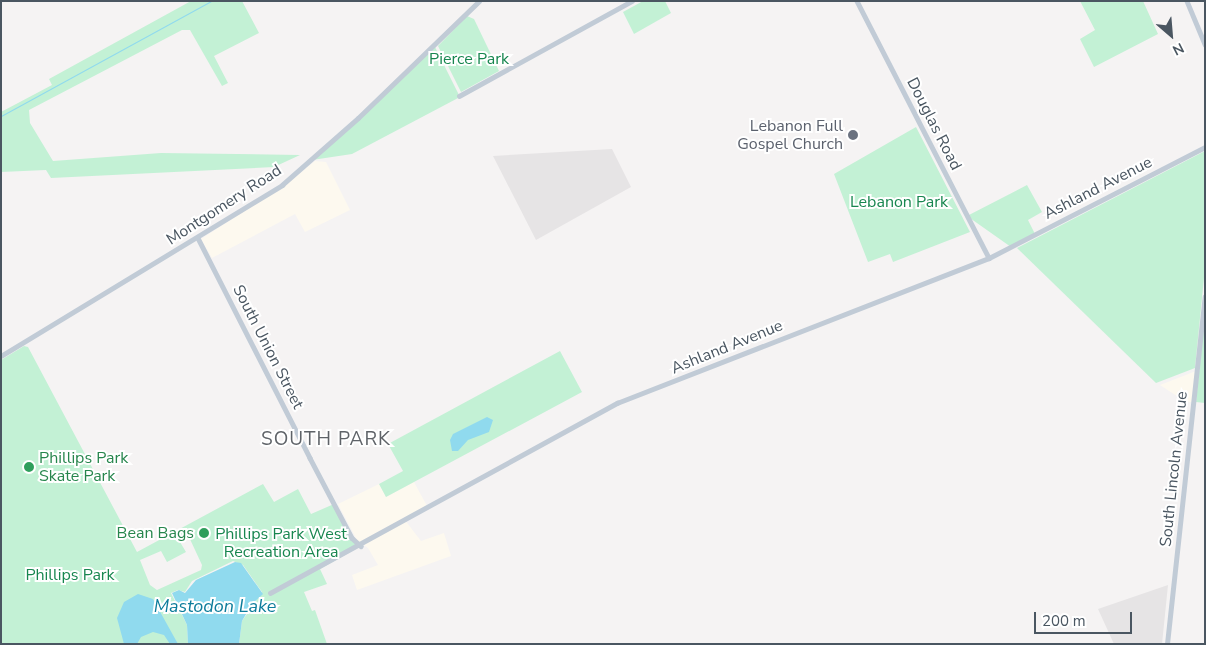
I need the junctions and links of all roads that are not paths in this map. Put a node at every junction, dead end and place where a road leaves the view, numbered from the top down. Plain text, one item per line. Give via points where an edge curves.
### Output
1 (479, 1) edge
2 (632, 1) edge
3 (857, 1) edge
4 (1187, 1) edge
5 (1205, 44) edge
6 (459, 96) dead end
7 (1205, 147) edge
8 (198, 238) junction
9 (989, 258) junction
10 (1205, 296) edge
11 (1, 356) edge
12 (360, 546) junction
13 (270, 593) dead end
14 (1167, 644) edge

1 - 8 street, Montgomery Road via 305,166 276,190
2 - 6 street
3 - 9 street, Douglas Road
4 - 5 street
7 - 9 street, Ashland Avenue
8 - 11 street, Montgomery Road
8 - 12 street, South Union Street via 352,538
9 - 12 street, Ashland Avenue via 617,403
10 - 14 street, South Lincoln Avenue
12 - 13 street, Ashland Avenue

